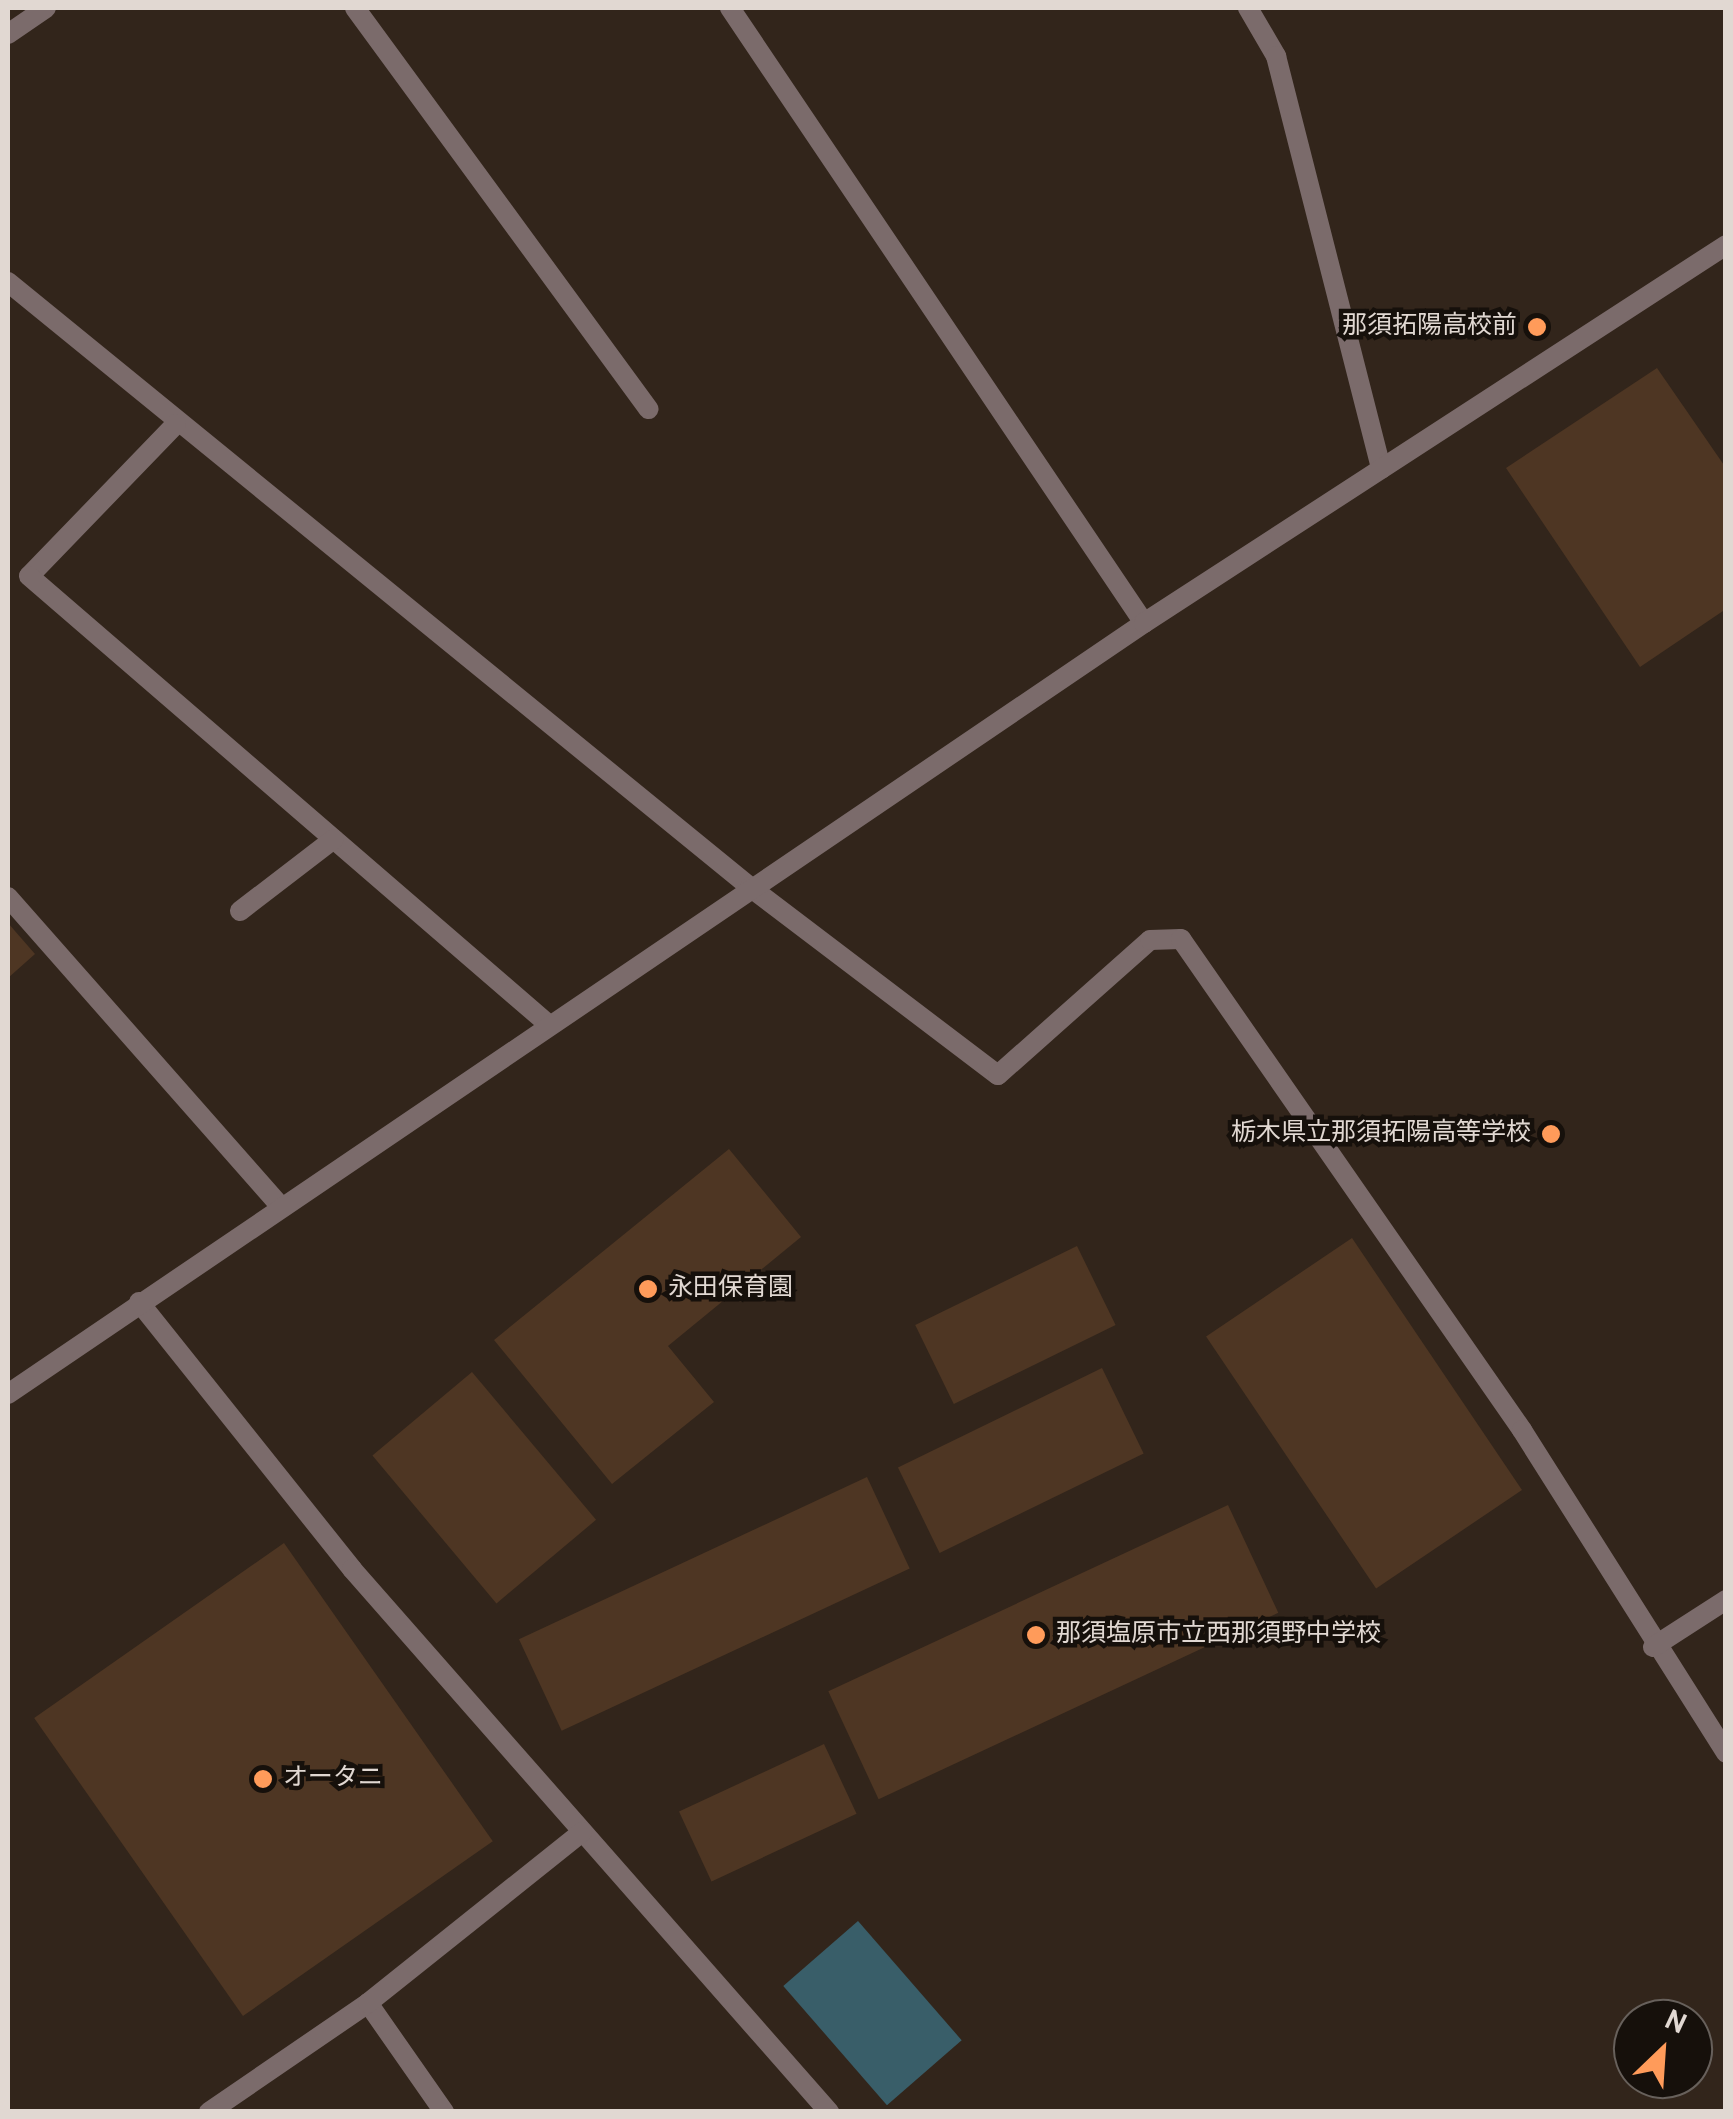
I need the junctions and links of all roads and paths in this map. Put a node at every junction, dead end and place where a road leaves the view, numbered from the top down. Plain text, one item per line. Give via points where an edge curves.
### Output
1 (46, 8) edge
2 (355, 8) edge
3 (730, 8) edge
4 (1248, 8) edge
5 (8, 34) edge
6 (1726, 245) edge
7 (8, 282) edge
8 (648, 409) dead end
9 (176, 424) junction
10 (1380, 470) junction
11 (1144, 623) junction
12 (334, 839) junction
13 (750, 887) junction
14 (8, 897) edge
15 (240, 911) dead end
16 (548, 1024) junction
17 (280, 1206) junction
18 (139, 1302) junction
19 (12, 1383) edge
20 (1726, 1600) edge
21 (1653, 1647) junction
22 (1726, 1753) edge
23 (582, 1832) junction
24 (368, 2004) junction
25 (209, 2112) edge
26 (444, 2112) edge
27 (829, 2112) edge

1 - 5 street
2 - 8 street
3 - 11 street
4 - 10 street via 1276,56
6 - 10 street
7 - 9 street
9 - 12 street via 30,576
9 - 13 street
10 - 11 street
11 - 13 street
12 - 15 street
12 - 16 street
13 - 16 street
13 - 21 street via 998,1075 1150,940 1181,939 1522,1430
14 - 17 street
16 - 17 street
17 - 18 street
18 - 19 street
18 - 23 street via 352,1569
20 - 21 street
21 - 22 street
23 - 24 street
23 - 27 street
24 - 25 street
24 - 26 street

